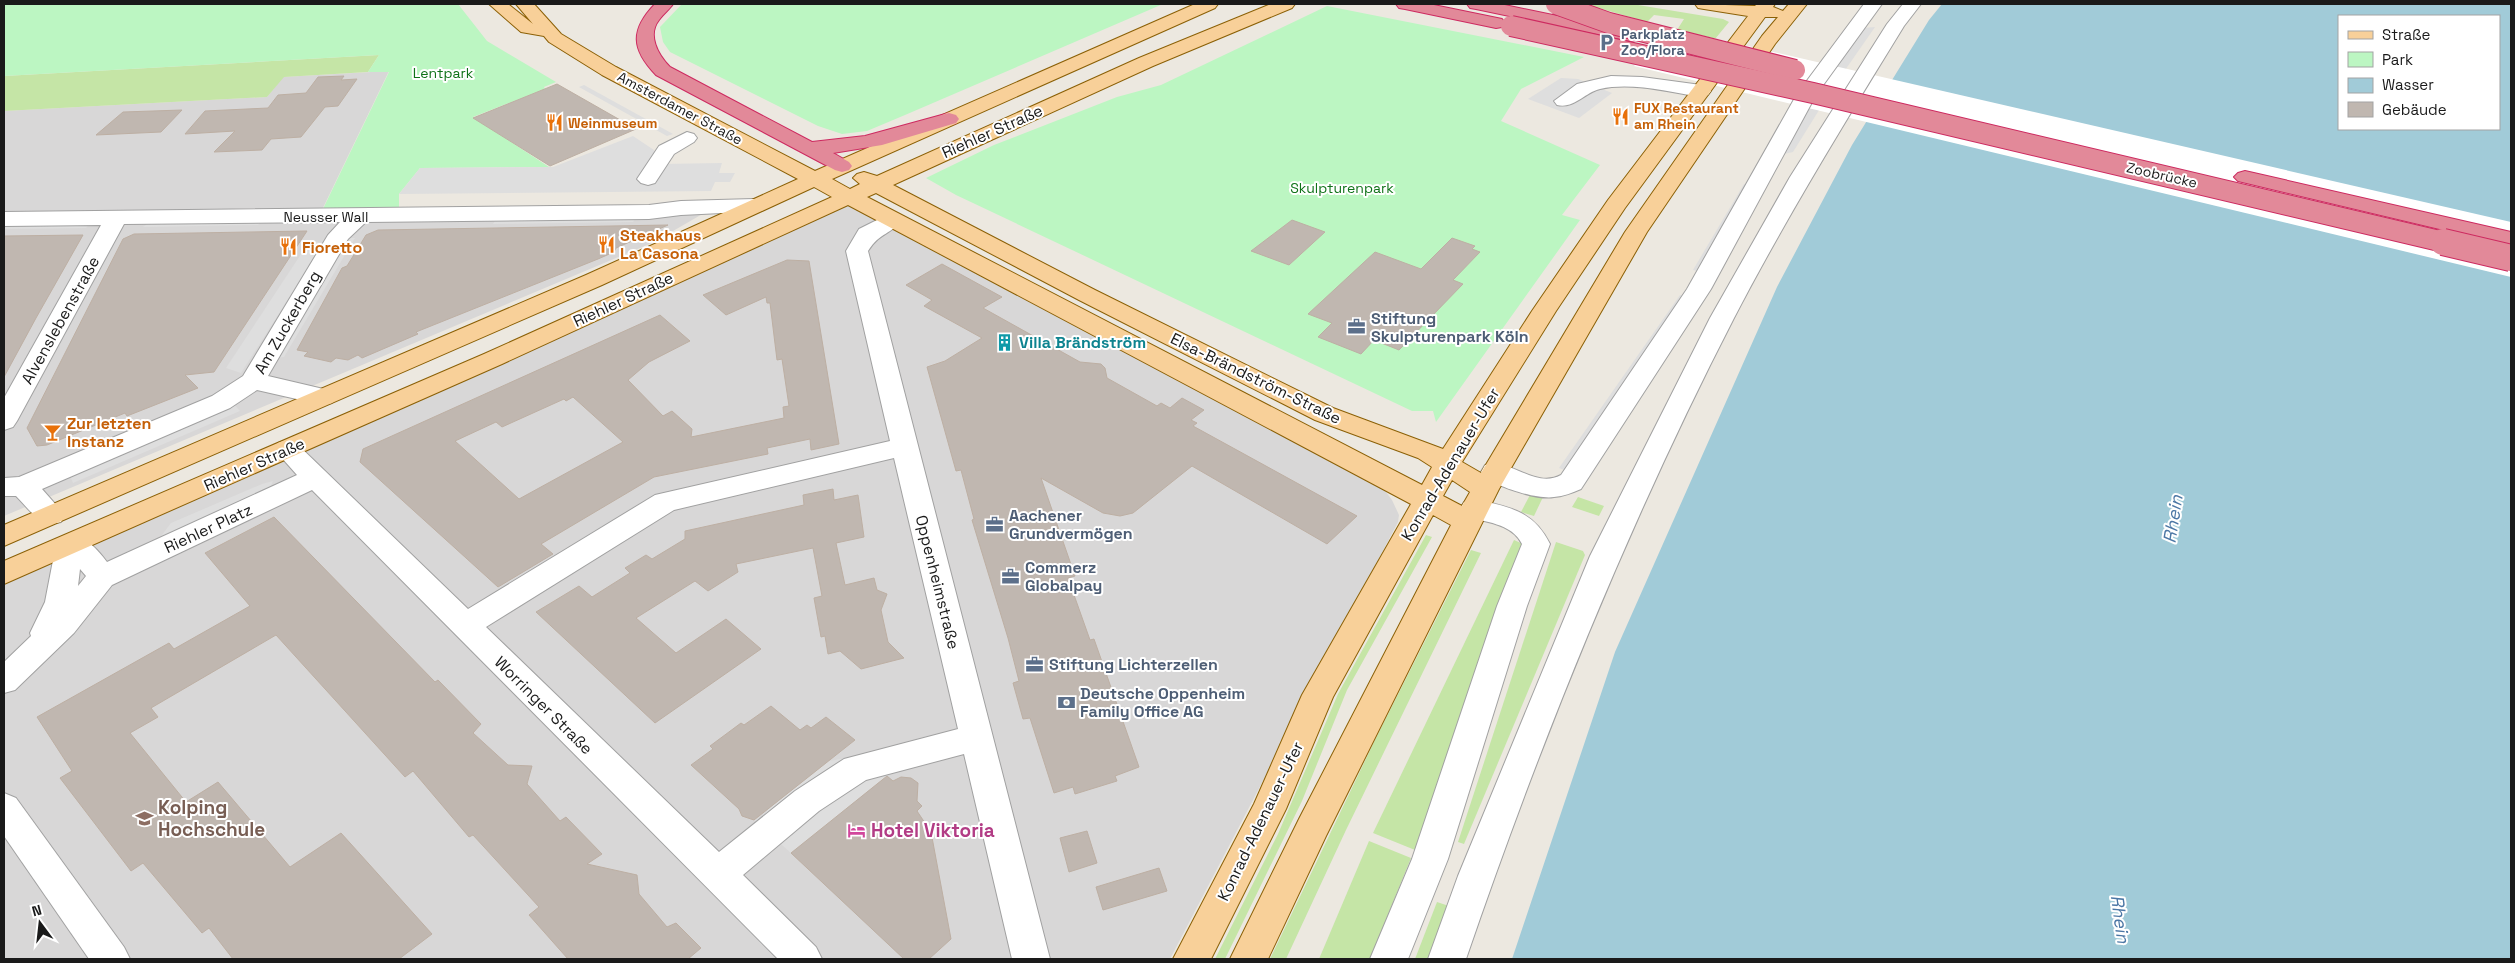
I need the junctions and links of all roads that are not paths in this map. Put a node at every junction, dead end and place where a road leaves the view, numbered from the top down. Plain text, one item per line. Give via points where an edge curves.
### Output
1 (498, 4) edge
2 (525, 4) edge
3 (664, 4) edge
4 (1209, 4) edge
5 (1286, 4) edge
6 (1405, 4) edge
7 (1476, 4) edge
8 (1556, 4) edge
9 (1704, 4) edge
10 (1873, 4) edge
11 (1912, 4) edge
12 (1789, 6) edge
13 (1763, 8) edge
14 (555, 38) junction
15 (1849, 85) junction
16 (1701, 90) junction
17 (1564, 100) dead end
18 (949, 119) junction
19 (687, 138) dead end
20 (813, 148) junction
21 (773, 158) junction
22 (842, 166) junction
23 (814, 178) junction
24 (648, 179) dead end
25 (875, 184) junction
26 (846, 197) junction
27 (761, 203) junction
28 (649, 212) junction
29 (358, 217) junction
30 (116, 218) junction
31 (4, 219) edge
32 (891, 220) junction
33 (2511, 239) edge
34 (673, 245) junction
35 (2511, 258) edge
36 (254, 381) junction
37 (323, 397) junction
38 (4, 421) edge
39 (904, 447) junction
40 (287, 449) junction
41 (1448, 463) junction
42 (314, 478) junction
43 (13, 487) edge
44 (1480, 498) junction
45 (1426, 501) junction
46 (51, 515) junction
47 (4, 536) edge
48 (70, 545) junction
49 (4, 573) edge
50 (102, 576) junction
51 (464, 626) junction
52 (32, 656) junction
53 (4, 681) edge
54 (978, 737) junction
55 (4, 808) edge
56 (717, 875) junction
57 (110, 959) edge
58 (803, 959) edge
59 (1031, 959) edge
60 (1192, 959) edge
61 (1249, 959) edge
62 (1389, 959) edge
63 (1447, 959) edge

1 - 14 main road via 527,28
2 - 14 main road, Amsterdamer Straße
3 - 20 highway via 649,20 644,40 647,51 658,66 686,85
4 - 18 main road, Riehler Straße
5 - 25 main road, Riehler Straße via 1146,62
6 - 35 highway, Zoobrücke, bridge via 1814,93
7 - 15 highway, bridge
8 - 15 highway, bridge via 1609,23
9 - 13 main road
10 - 44 street via 1807,94 1698,289 1571,482 1560,488
11 - 63 street via 1896,24 1801,177 1722,318 1605,556 1476,876
12 - 13 main road
12 - 44 main road via 1636,232
13 - 16 main road, Konrad-Adenauer-Ufer
14 - 21 main road, Amsterdamer Straße via 609,71
15 - 33 highway, Zoobrücke
16 - 17 street via 1627,82 1584,88
16 - 41 main road, Konrad-Adenauer-Ufer via 1616,205 1550,302
18 - 20 highway via 869,143
18 - 22 main road, Riehler Straße
19 - 24 street via 666,150
20 - 22 highway
21 - 23 main road, Amsterdamer Straße
21 - 27 main road
22 - 23 main road, Riehler Straße
22 - 25 main road, Elsa-Brändström-Straße
23 - 26 main road, Amsterdamer Straße
23 - 27 main road, Riehler Straße
25 - 26 main road, Riehler Straße
25 - 41 main road, Elsa-Brändström-Straße via 1324,414 1428,452
26 - 32 main road, Elsa-Brändström-Straße
26 - 40 main road, Riehler Straße
27 - 28 street, Neusser Wall
27 - 34 main road, Riehler Straße
28 - 29 street, Neusser Wall
28 - 34 street, Neusser Wall via 664,216 679,227
29 - 30 street, Neusser Wall
29 - 36 street, Am Zuckerberg via 339,235 262,362
30 - 31 street, Neusser Wall
30 - 38 street, Alvenslebenstraße
32 - 39 street, Oppenheimstraße via 867,234 857,251
32 - 45 main road, Elsa-Brändström-Straße
34 - 37 main road, Riehler Straße
36 - 37 street
36 - 43 street via 221,402
37 - 46 main road, Riehler Straße
39 - 51 street via 665,502
39 - 54 street, Oppenheimstraße
40 - 42 street, Worringer Straße
40 - 48 main road, Riehler Straße
41 - 44 main road, Elsa-Brändström-Straße
41 - 45 main road, Konrad-Adenauer-Ufer
42 - 50 street, Riehler Platz
42 - 51 street, Worringer Straße
43 - 46 street
44 - 45 main road, Elsa-Brändström-Straße
44 - 61 main road
44 - 62 street via 1529,530 1536,544 1512,606 1430,859
45 - 60 main road, Konrad-Adenauer-Ufer via 1318,695 1269,809
46 - 47 main road, Riehler Straße
46 - 48 main road
48 - 49 main road, Riehler Straße
48 - 50 street via 85,554
48 - 52 street via 60,602
50 - 52 street via 63,625
51 - 56 street, Worringer Straße
52 - 53 street
54 - 56 street via 856,769 807,801
54 - 59 street, Oppenheimstraße
55 - 57 street
56 - 58 street, Worringer Straße

